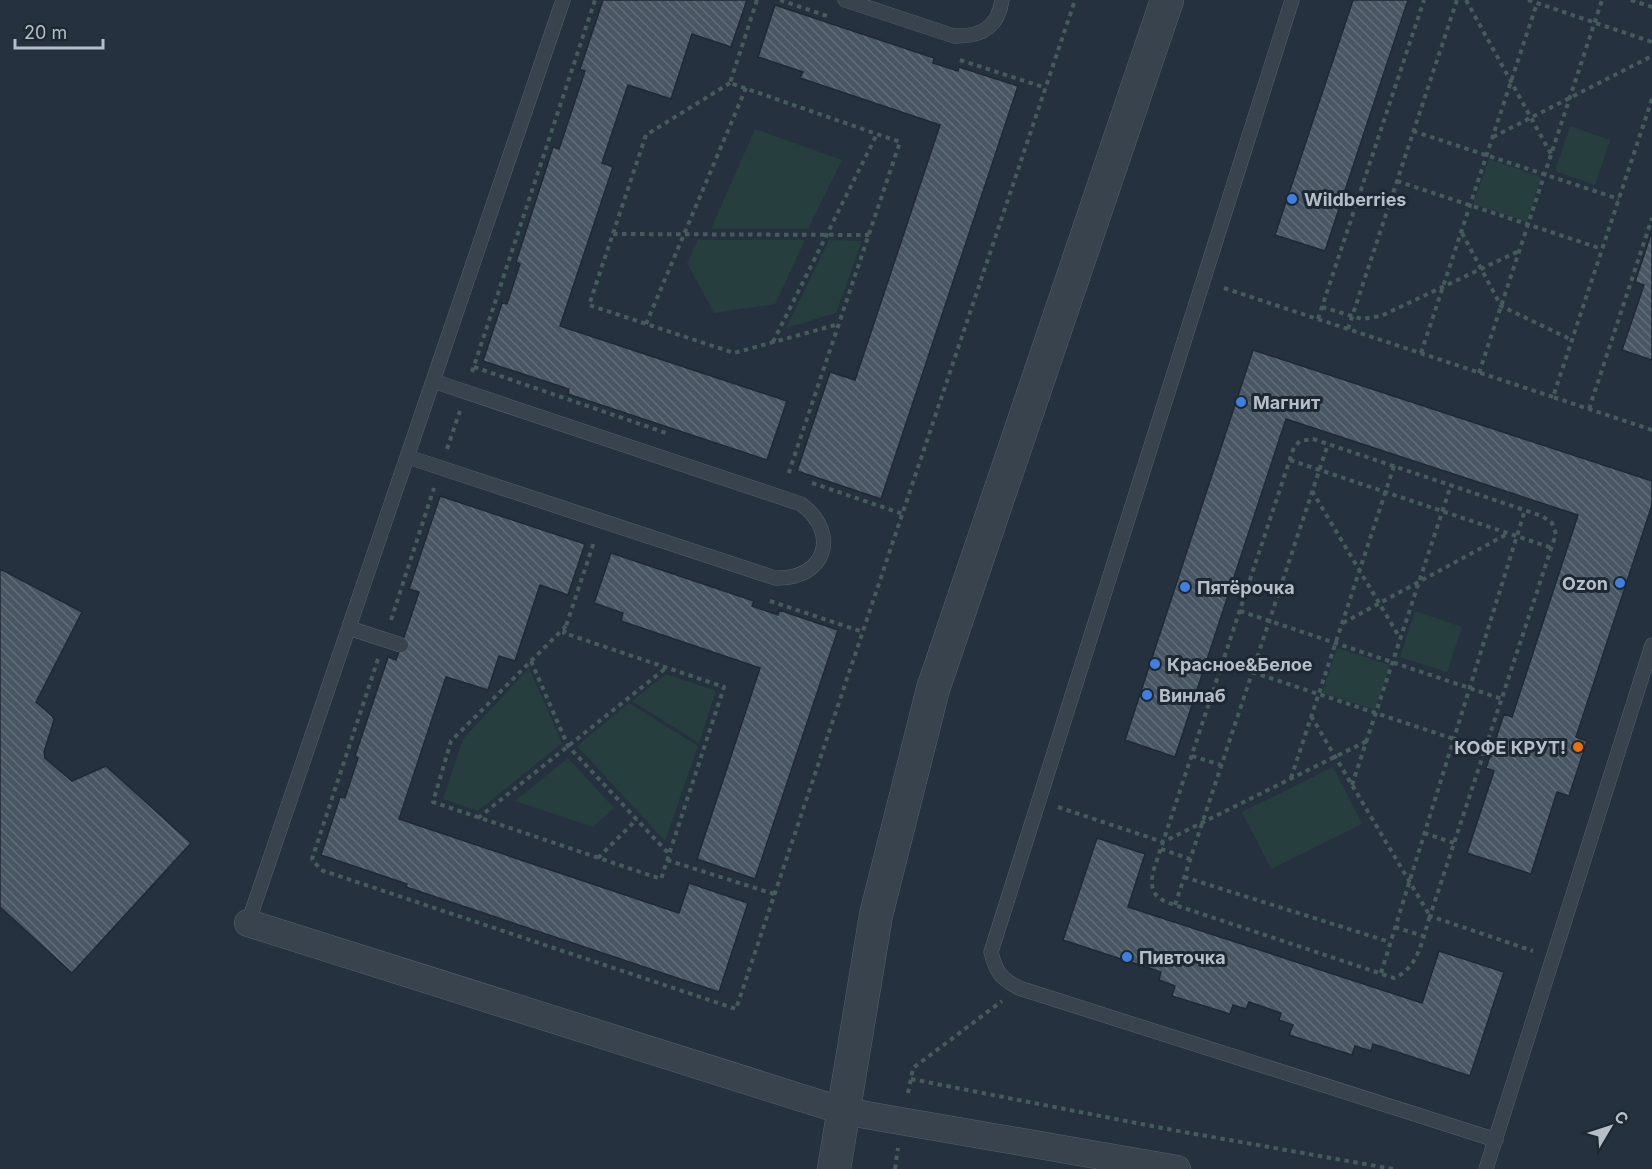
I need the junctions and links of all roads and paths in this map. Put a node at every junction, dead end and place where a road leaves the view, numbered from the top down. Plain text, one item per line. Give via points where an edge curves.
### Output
1 (563, 0) edge
2 (757, 0) edge
3 (845, 0) edge
4 (1002, 0) edge
5 (1167, 0) edge
6 (1292, 0) edge
7 (1424, 0) edge
8 (1457, 0) edge
9 (1466, 0) edge
10 (1528, 0) edge
11 (1602, 0) edge
12 (1631, 0) edge
13 (1537, 3) junction
14 (1652, 7) edge
15 (1595, 22) junction
16 (1652, 42) edge
17 (1652, 56) edge
18 (730, 82) junction
19 (1511, 82) junction
20 (746, 88) junction
21 (1570, 98) junction
22 (1652, 99) edge
23 (1531, 118) junction
24 (1413, 131) junction
25 (877, 134) junction
26 (1493, 137) junction
27 (1551, 154) junction
28 (1487, 155) junction
29 (1545, 174) junction
30 (1397, 181) junction
31 (1619, 199) junction
32 (1470, 205) junction
33 (1652, 218) edge
34 (1528, 224) junction
35 (1461, 232) junction
36 (613, 234) junction
37 (684, 234) junction
38 (827, 235) junction
39 (869, 235) junction
40 (1602, 249) junction
41 (1520, 250) junction
42 (1481, 269) junction
43 (1203, 281) junction
44 (1444, 286) junction
45 (1501, 306) junction
46 (1322, 307) junction
47 (1352, 316) junction
48 (1318, 319) junction
49 (646, 324) junction
50 (839, 324) junction
51 (1348, 329) junction
52 (1572, 339) junction
53 (773, 342) junction
54 (1421, 354) junction
55 (1479, 373) junction
56 (433, 381) junction
57 (1553, 397) junction
58 (1588, 409) junction
59 (1652, 430) edge
60 (1328, 444) junction
61 (408, 457) junction
62 (1290, 460) junction
63 (1394, 466) junction
64 (1319, 470) junction
65 (788, 475) dead end
66 (1452, 485) junction
67 (1312, 491) junction
68 (1386, 492) junction
69 (1525, 510) junction
70 (1443, 511) junction
71 (1509, 533) junction
72 (1517, 536) junction
73 (594, 542) dead end
74 (1552, 548) junction
75 (1360, 571) junction
76 (1420, 581) junction
77 (1380, 603) junction
78 (1240, 611) junction
79 (1269, 621) junction
80 (1342, 623) junction
81 (566, 626) junction
82 (350, 628) junction
83 (1401, 639) junction
84 (1336, 643) junction
85 (401, 645) dead end
86 (1652, 645) edge
87 (531, 661) junction
88 (1393, 662) junction
89 (666, 668) junction
90 (1252, 672) junction
91 (1469, 688) junction
92 (1319, 694) junction
93 (1502, 699) junction
94 (1376, 713) junction
95 (1311, 716) junction
96 (1454, 739) junction
97 (1367, 741) junction
98 (568, 746) junction
99 (1192, 756) junction
100 (1335, 757) junction
101 (1221, 765) junction
102 (1291, 779) junction
103 (1352, 786) junction
104 (1039, 801) junction
105 (478, 818) junction
106 (637, 819) junction
107 (1202, 823) junction
108 (1424, 833) junction
109 (1163, 842) junction
110 (1454, 843) junction
111 (1161, 849) junction
112 (669, 854) junction
113 (598, 858) junction
114 (1190, 859) junction
115 (667, 860) junction
116 (1184, 878) junction
117 (1409, 882) junction
118 (774, 894) dead end
119 (1175, 905) junction
120 (1430, 916) junction
121 (248, 923) joint
122 (1395, 927) junction
123 (1423, 936) junction
124 (1390, 942) junction
125 (1553, 957) junction
126 (1381, 973) junction
127 (1019, 988) junction
128 (911, 1079) junction
129 (843, 1111) junction
130 (901, 1121) junction
131 (1496, 1140) junction
132 (834, 1169) edge
133 (895, 1169) edge
134 (1177, 1169) edge
135 (1393, 1169) edge
136 (1486, 1169) edge

1 - 56 lane
2 - 18 path
3 - 4 lane via 954,36 969,37 996,20
5 - 129 street via 933,689 876,915
6 - 43 lane
7 - 46 path
8 - 24 path
9 - 19 path
10 - 13 path
11 - 15 path
12 - 14 path
13 - 15 path
13 - 19 path
15 - 16 path
15 - 21 path
17 - 21 path
18 - 20 path
18 - 36 path via 646,135
19 - 23 path
19 - 26 path
20 - 25 path
20 - 37 path
21 - 23 path
21 - 27 path
22 - 31 path
23 - 26 path
23 - 27 path
24 - 28 path
24 - 30 path
25 - 38 path
25 - 39 path via 900,142
26 - 28 path
27 - 29 path
28 - 29 path
28 - 32 path
29 - 31 path
29 - 34 path
30 - 32 path
30 - 47 path
31 - 40 path
32 - 34 path
32 - 35 path
33 - 58 path
34 - 40 path
34 - 41 path
35 - 42 path
35 - 44 path
36 - 37 path
36 - 49 path via 589,305
37 - 38 path
37 - 49 path
38 - 39 path
38 - 53 path
39 - 50 path
40 - 52 path
41 - 42 path
41 - 45 path
42 - 44 path
42 - 45 path
43 - 48 path
43 - 104 lane
44 - 47 path via 1381,316
44 - 54 path
45 - 52 path
45 - 55 path
46 - 47 path
46 - 48 path
47 - 51 path
48 - 51 path
49 - 53 path via 734,353
50 - 53 path
50 - 65 path
51 - 54 path
52 - 57 path
54 - 55 path
55 - 57 path
56 - 61 lane
56 - 61 lane via 801,504 821,525 821,552 817,562 800,576 775,578
57 - 58 path
58 - 59 path
60 - 62 path via 1313,439 1300,441
60 - 63 path
60 - 64 path
61 - 82 lane
62 - 64 path
62 - 78 path
63 - 66 path
63 - 68 path
64 - 67 path
64 - 68 path
66 - 69 path
66 - 70 path
67 - 75 path
67 - 79 path
68 - 70 path
68 - 75 path
69 - 72 path
69 - 74 path via 1552,523 1556,534
70 - 71 path
70 - 76 path
71 - 72 path
71 - 76 path
72 - 74 path
72 - 91 path
73 - 81 path
74 - 93 path
75 - 77 path
75 - 80 path
76 - 77 path
76 - 83 path
77 - 80 path
77 - 83 path
78 - 79 path
78 - 99 path
79 - 84 path
79 - 90 path
80 - 84 path
81 - 87 path
81 - 89 path via 564,633
82 - 85 lane
82 - 121 lane
83 - 88 path
84 - 88 path
84 - 92 path
86 - 125 lane
87 - 98 path
87 - 105 path via 451,741 433,802
88 - 91 path
88 - 94 path
89 - 98 path
89 - 112 path via 724,687
90 - 92 path
90 - 101 path
91 - 93 path
91 - 96 path
92 - 94 path
92 - 95 path
93 - 110 path
94 - 96 path
94 - 97 path
95 - 100 path
95 - 102 path
96 - 108 path
97 - 100 path
97 - 103 path
98 - 105 path
98 - 106 path
99 - 101 path
99 - 109 path
100 - 102 path
100 - 103 path
101 - 107 path
102 - 107 path
103 - 117 path
104 - 109 path
104 - 127 lane via 991,952 995,968 1004,980
105 - 113 path
106 - 112 path
106 - 113 path
107 - 109 path
107 - 114 path
108 - 110 path
108 - 117 path
109 - 111 path
110 - 120 path
111 - 114 path
111 - 119 path via 1151,882 1153,891 1160,900
112 - 115 path
113 - 115 path via 661,879
114 - 116 path
115 - 118 path
116 - 119 path
116 - 124 path
117 - 120 path
117 - 122 path
119 - 126 path
120 - 123 path
120 - 125 path
121 - 129 street
122 - 123 path
122 - 124 path
123 - 126 path via 1416,960 1403,974 1394,978
124 - 126 path
125 - 131 lane
127 - 128 path via 914,1068
127 - 131 lane
128 - 130 path
128 - 135 path
129 - 130 street
129 - 132 street
130 - 133 path
130 - 134 street
131 - 136 lane

